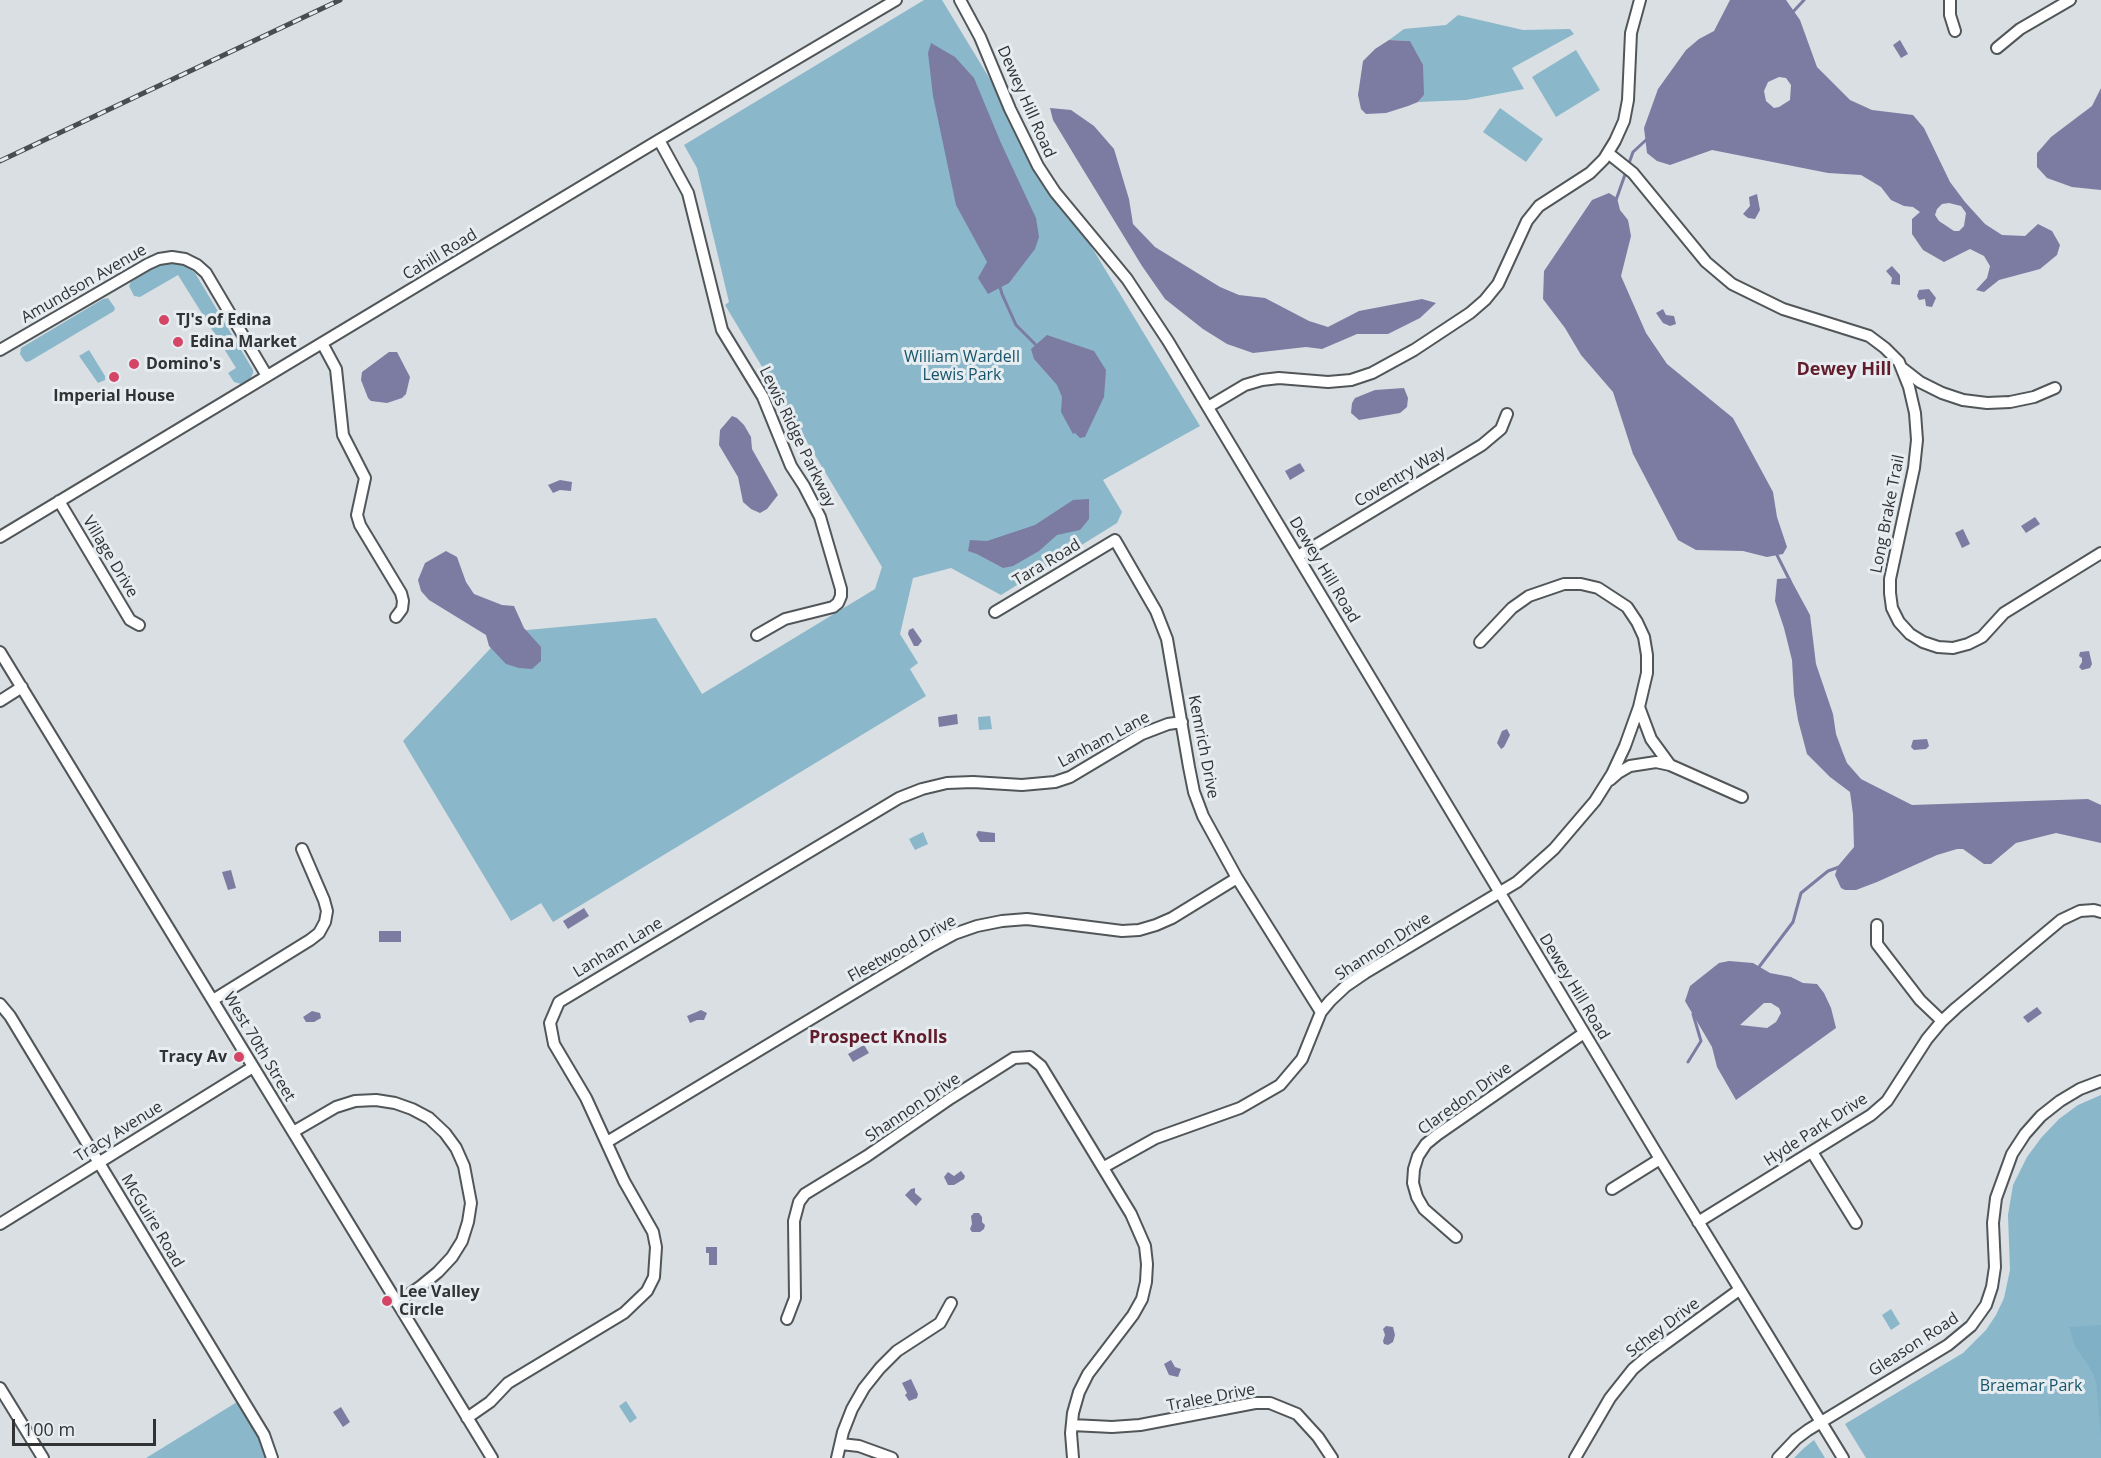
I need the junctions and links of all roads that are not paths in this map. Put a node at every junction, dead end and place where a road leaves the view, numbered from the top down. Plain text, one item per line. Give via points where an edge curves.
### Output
1 (896, 0) edge
2 (960, 0) edge
3 (1640, 0) edge
4 (1950, 0) edge
5 (2070, 0) edge
6 (888, 3) edge
7 (1955, 31) dead end
8 (1997, 48) dead end
9 (659, 140) junction
10 (1608, 153) junction
11 (322, 343) junction
12 (0, 350) edge
13 (1902, 368) junction
14 (267, 376) junction
15 (2055, 388) dead end
16 (1208, 407) junction
17 (1508, 414) dead end
18 (59, 501) junction
19 (0, 537) edge
20 (1115, 540) joint
21 (2101, 553) edge
22 (1298, 556) junction
23 (995, 612) dead end
24 (396, 616) dead end
25 (139, 625) dead end
26 (758, 635) dead end
27 (1480, 642) dead end
28 (0, 652) edge
29 (22, 687) junction
30 (0, 701) edge
31 (1639, 706) junction
32 (1182, 722) junction
33 (1670, 765) junction
34 (1607, 782) junction
35 (1742, 797) dead end
36 (302, 849) dead end
37 (1237, 878) junction
38 (1500, 893) junction
39 (2101, 912) edge
40 (1877, 925) dead end
41 (213, 1000) junction
42 (0, 1004) edge
43 (1321, 1012) junction
44 (1942, 1021) junction
45 (1584, 1033) junction
46 (253, 1067) junction
47 (2101, 1081) edge
48 (292, 1132) junction
49 (607, 1142) junction
50 (1812, 1152) junction
51 (1660, 1159) junction
52 (99, 1162) junction
53 (1104, 1167) junction
54 (1612, 1189) dead end
55 (1698, 1222) junction
56 (1856, 1223) dead end
57 (0, 1224) edge
58 (1456, 1237) dead end
59 (1740, 1290) junction
60 (397, 1303) junction
61 (951, 1303) dead end
62 (787, 1319) dead end
63 (0, 1388) edge
64 (467, 1418) junction
65 (1820, 1422) junction
66 (1072, 1425) junction
67 (841, 1444) junction
68 (43, 1458) edge
69 (272, 1458) edge
70 (492, 1458) edge
71 (837, 1458) edge
72 (892, 1458) edge
73 (1073, 1458) edge
74 (1332, 1458) edge
75 (1575, 1458) edge
76 (1778, 1458) edge
77 (1843, 1458) edge

1 - 6 street, Cahill Road
2 - 16 street, Dewey Hill Road via 1038,166 1127,279
3 - 10 street via 1631,33 1626,111
4 - 7 street
5 - 8 street via 2020,29
6 - 9 street, Cahill Road
9 - 11 street, Cahill Road
9 - 26 street, Lewis Ridge Parkway via 688,193 722,330 763,397 791,466 820,517 841,589 833,607 785,619
10 - 13 street, Long Brake Trail via 1633,173 1706,262 1732,284 1783,309 1869,336
10 - 16 street via 1590,173 1539,206 1527,221 1498,284 1485,300 1414,350 1351,380 1262,380 1245,385
11 - 14 street, Cahill Road
11 - 24 street via 336,369 343,435 365,478 357,515 401,593 402,609
12 - 14 street, Amundson Avenue via 148,264 172,257 185,259 206,273
13 - 15 street via 1920,382 1964,400 2010,402
13 - 21 street, Long Brake Trail via 1916,413 1917,440 1890,586 1892,608 1910,634 1938,647 1968,644 1982,637 2004,613
14 - 18 street, Cahill Road
16 - 22 street, Dewey Hill Road
17 - 22 street, Coventry Way via 1501,429 1482,446
18 - 19 street, Cahill Road
18 - 25 street, Village Drive via 130,620
20 - 23 street, Tara Road
20 - 32 street, Kemrich Drive via 1164,630
22 - 38 street, Dewey Hill Road
27 - 31 street, Shannon Drive via 1529,596 1564,584 1598,588 1627,607 1644,637 1647,673
28 - 29 street, West 70th Street
29 - 30 street
29 - 41 street, West 70th Street
31 - 33 street via 1651,739
31 - 34 street, Shannon Drive
32 - 37 street, Kemrich Drive via 1200,808
32 - 49 street, Lanham Lane via 1142,734 1055,782 947,783 899,798 559,1002 550,1023 554,1044
33 - 34 street via 1656,762 1630,766
33 - 35 street
34 - 38 street, Shannon Drive via 1554,849 1532,871
36 - 41 street via 327,911 319,933
37 - 43 street, Kemrich Drive
37 - 49 street, Fleetwood Drive via 1172,918 1139,930 1027,919 977,926 954,934
38 - 43 street, Shannon Drive via 1365,973
38 - 45 street, Dewey Hill Road
39 - 44 street, Hyde Park Drive via 2080,911 2061,920
40 - 44 street via 1877,944 1920,1000
41 - 46 street, West 70th Street
42 - 52 street, McGuire Road
43 - 53 street, Shannon Drive via 1302,1059 1281,1085 1240,1108 1156,1138
44 - 50 street, Hyde Park Drive via 1887,1101 1871,1116
45 - 51 street, Dewey Hill Road
45 - 58 street, Claredon Drive via 1437,1135 1418,1156 1413,1183 1417,1197 1424,1209
46 - 48 street, West 70th Street
46 - 52 street, Tracy Avenue
47 - 65 street, Gleason Road via 2060,1101 2031,1128 2012,1154 1996,1198 1992,1287 1977,1319 1948,1345
48 - 60 street, West 70th Street
48 - 60 street via 336,1107 376,1100 412,1108 429,1118 456,1148 471,1203 462,1241 438,1272
49 - 64 street, Lanham Lane via 653,1232 656,1262 647,1291 624,1313 508,1383
50 - 55 street, Hyde Park Drive
50 - 56 street
51 - 54 street
51 - 55 street, Dewey Hill Road
52 - 57 street, Tracy Avenue
52 - 69 street, McGuire Road via 264,1435
53 - 62 street, Shannon Drive via 1041,1066 1030,1057 1014,1058 805,1194 794,1221 795,1298
53 - 66 street via 1139,1229 1146,1255 1146,1282 1133,1315 1088,1374 1079,1392
55 - 59 street, Dewey Hill Road
59 - 65 street, Dewey Hill Road
59 - 75 street, Schey Drive via 1633,1369 1610,1398
60 - 64 street, West 70th Street
61 - 67 street via 940,1323 897,1351 864,1388 852,1409
63 - 68 street
64 - 70 street, West 70th Street
65 - 76 street, Gleason Road
65 - 77 street, Dewey Hill Road
66 - 73 street
66 - 74 street, Tralee Drive via 1140,1425 1270,1403 1297,1414
67 - 71 street
67 - 72 street

